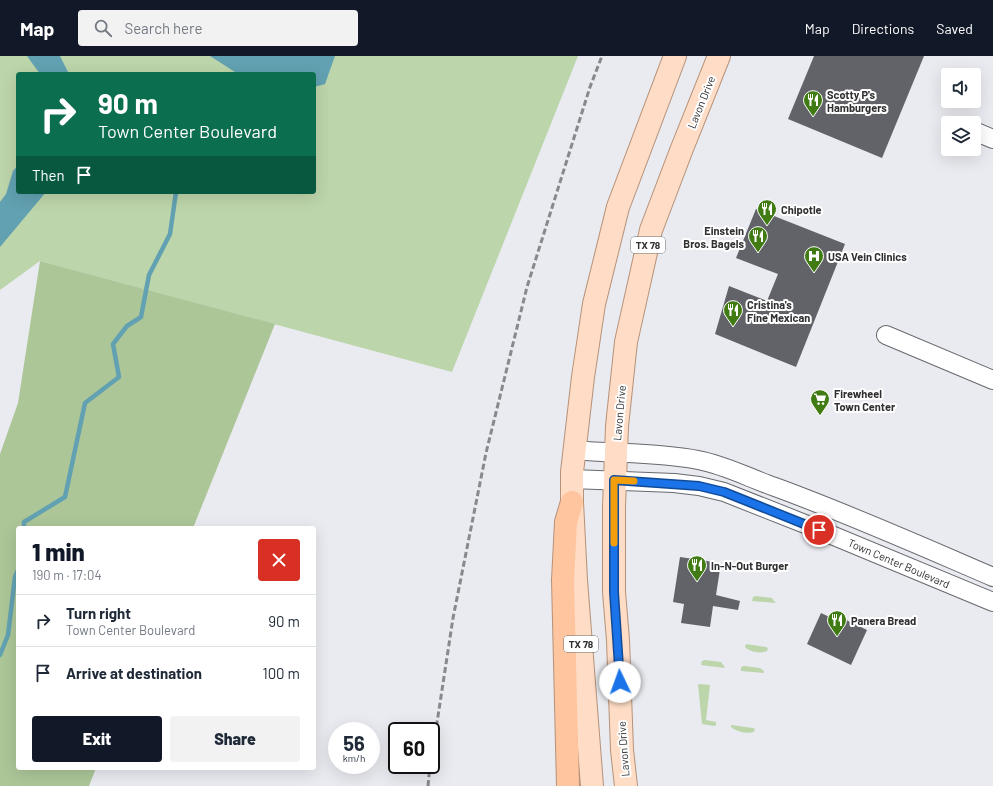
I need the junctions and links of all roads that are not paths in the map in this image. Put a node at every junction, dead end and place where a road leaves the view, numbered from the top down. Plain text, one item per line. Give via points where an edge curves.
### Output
1 (675, 56) edge
2 (719, 56) edge
3 (981, 134) edge
4 (993, 139) edge
5 (886, 335) dead end
6 (993, 380) edge
7 (574, 450) junction
8 (615, 454) junction
9 (572, 479) junction
10 (614, 480) junction
11 (572, 502) junction
12 (993, 577) edge
13 (993, 602) edge
14 (568, 786) edge
15 (592, 786) edge
16 (626, 786) edge

1 - 7 main road, TX 78 via 616,215 594,304
2 - 8 main road, Lavon Drive / TX 78 via 651,230 626,342
3 - 4 street
5 - 6 street
7 - 8 street
7 - 9 main road, TX 78
8 - 10 main road, Lavon Drive / TX 78
8 - 12 street via 671,456 699,460 734,470
9 - 10 street, Town Center Boulevard
9 - 11 main road, TX 78
10 - 13 street, Town Center Boulevard via 699,486 724,492
10 - 16 main road, Lavon Drive / TX 78 via 614,592
11 - 14 highway via 566,522 563,580
11 - 15 main road, TX 78

